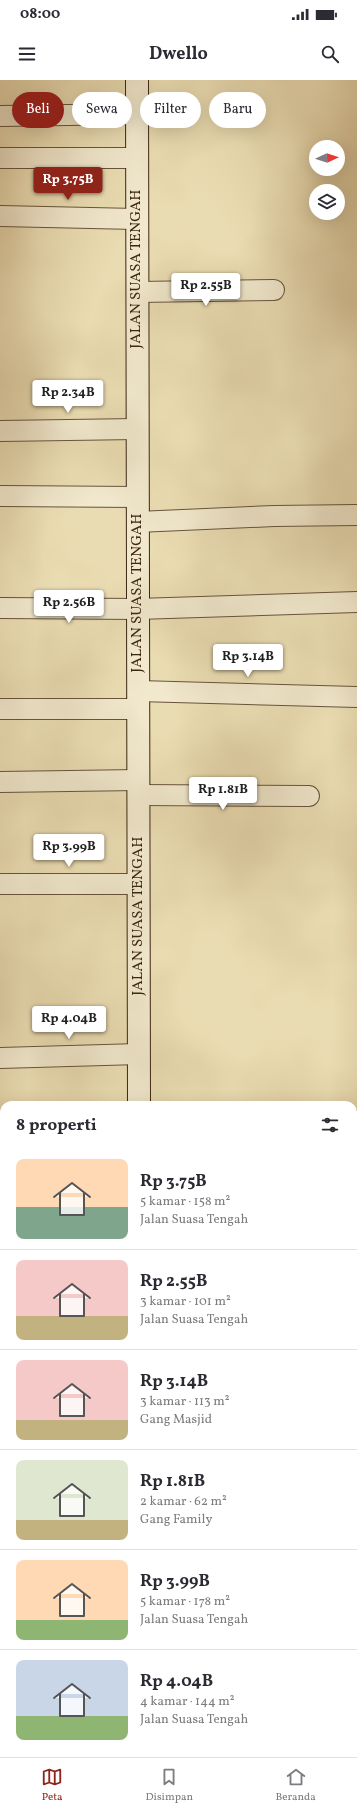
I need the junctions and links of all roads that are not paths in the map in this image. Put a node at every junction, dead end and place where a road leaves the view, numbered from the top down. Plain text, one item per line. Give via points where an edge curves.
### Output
1 (137, 80) edge
2 (136, 114) junction
3 (0, 116) edge
4 (0, 158) edge
5 (136, 158) junction
6 (0, 217) edge
7 (136, 218) junction
8 (274, 290) dead end
9 (137, 292) junction
10 (137, 429) junction
11 (0, 431) edge
12 (0, 496) edge
13 (137, 497) junction
14 (357, 515) edge
15 (137, 522) junction
16 (357, 602) edge
17 (0, 608) edge
18 (137, 608) junction
19 (357, 697) edge
20 (138, 700) junction
21 (0, 709) edge
22 (0, 782) edge
23 (138, 787) junction
24 (309, 796) dead end
25 (0, 884) edge
26 (138, 884) junction
27 (139, 1054) junction
28 (0, 1058) edge
29 (139, 1101) edge

1 - 2 street, JALAN SUASA TENGAH
2 - 3 street
2 - 5 street, JALAN SUASA TENGAH
4 - 5 street
5 - 7 street, JALAN SUASA TENGAH
6 - 7 street
7 - 9 street, JALAN SUASA TENGAH
8 - 9 street
9 - 10 street, JALAN SUASA TENGAH
10 - 11 street
10 - 13 street, JALAN SUASA TENGAH
12 - 13 street
13 - 15 street, JALAN SUASA TENGAH
14 - 15 street
15 - 18 street, JALAN SUASA TENGAH
16 - 18 street
17 - 18 street
18 - 20 street, JALAN SUASA TENGAH
19 - 20 street
20 - 21 street
20 - 23 street, JALAN SUASA TENGAH
22 - 23 street
23 - 24 street
23 - 26 street, JALAN SUASA TENGAH
25 - 26 street
26 - 27 street, JALAN SUASA TENGAH
27 - 28 street
27 - 29 street, JALAN SUASA TENGAH

